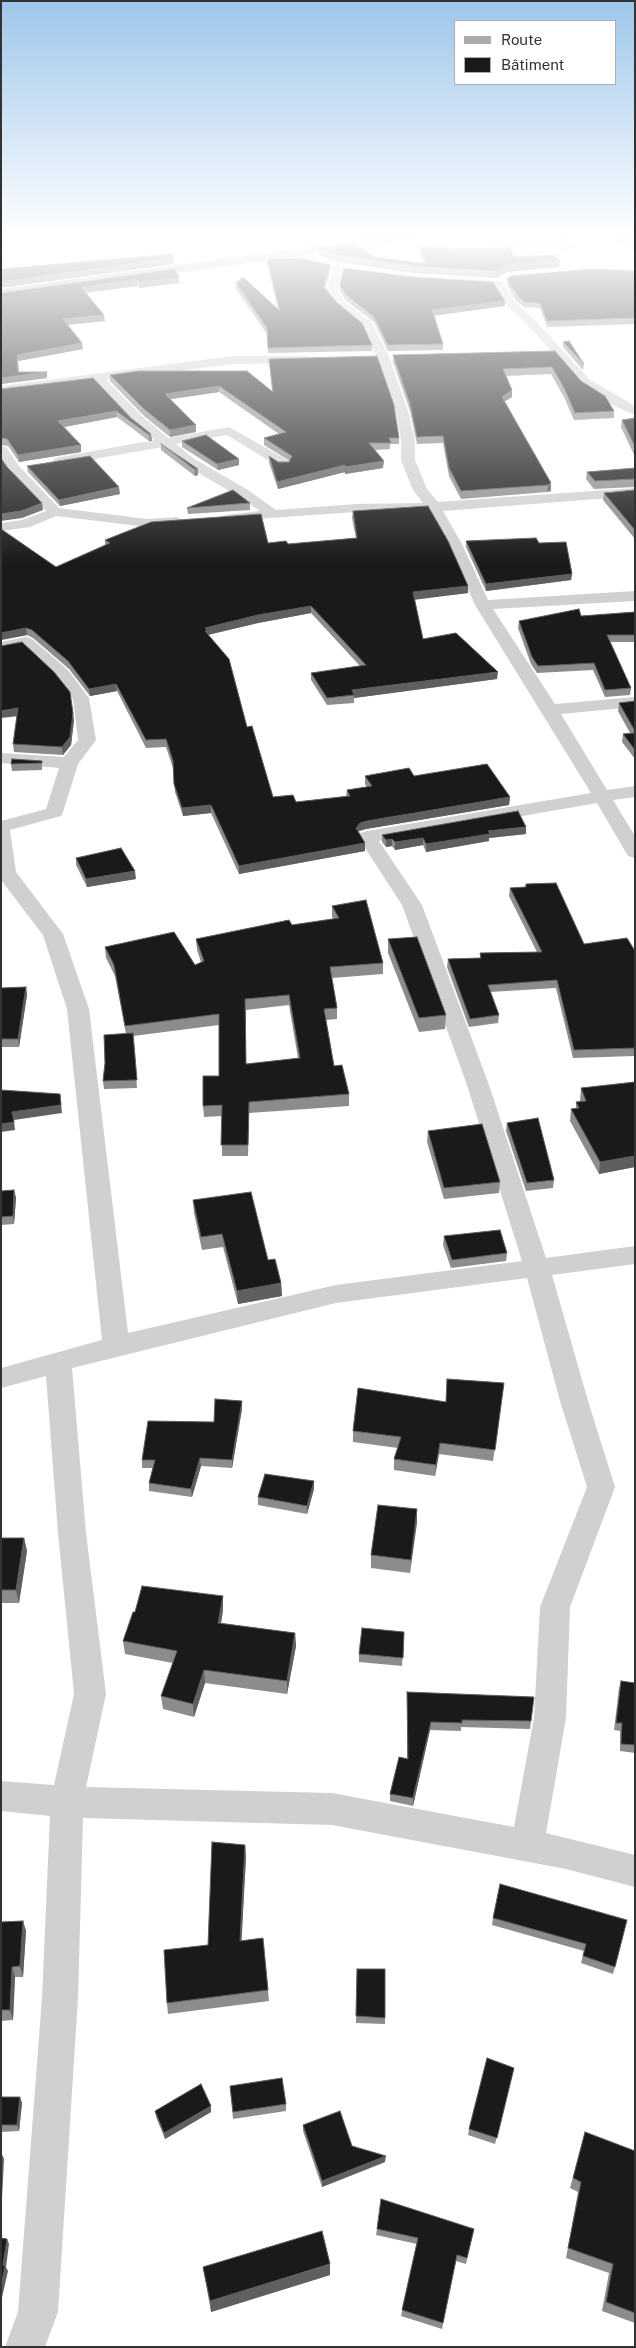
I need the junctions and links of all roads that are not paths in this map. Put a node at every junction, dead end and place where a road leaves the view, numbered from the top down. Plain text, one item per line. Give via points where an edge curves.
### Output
1 (377, 345) edge
2 (552, 345) edge
3 (559, 352) junction
4 (540, 353) edge
5 (313, 358) edge
6 (96, 377) junction
7 (1, 390) edge
8 (635, 398) edge
9 (612, 400) junction
10 (635, 411) edge
11 (167, 444) junction
12 (1, 450) edge
13 (284, 464) edge
14 (14, 469) junction
15 (635, 492) edge
16 (434, 507) junction
17 (55, 512) junction
18 (274, 515) junction
19 (215, 519) edge
20 (196, 520) edge
21 (1, 527) edge
22 (635, 596) edge
23 (483, 605) junction
24 (1, 646) edge
25 (635, 702) edge
26 (550, 710) junction
27 (1, 758) edge
28 (69, 763) junction
29 (635, 791) edge
30 (600, 796) junction
31 (1, 829) edge
32 (635, 852) edge
33 (635, 1255) edge
34 (537, 1267) junction
35 (116, 1346) junction
36 (58, 1362) junction
37 (1, 1378) edge
38 (1, 1796) edge
39 (66, 1802) junction
40 (527, 1845) junction
41 (635, 1872) edge
42 (25, 2347) edge

1 - 16 street via 402,411 408,460 420,490
2 - 3 street
3 - 4 street
3 - 9 street via 586,383
5 - 6 street via 233,360
6 - 7 street
6 - 11 street
8 - 9 street
9 - 10 street
11 - 13 street via 229,431
11 - 14 street
11 - 18 street via 188,461
12 - 14 street
14 - 17 street
15 - 16 street
16 - 18 street via 356,508
16 - 23 street via 467,566
17 - 20 street via 147,523
17 - 21 street via 25,524
18 - 19 street
22 - 23 street
23 - 26 street
24 - 28 street via 26,642 62,674 81,698 87,740
25 - 26 street
26 - 30 street
27 - 28 street
28 - 31 street via 54,812
29 - 30 street
30 - 32 street
30 - 34 street via 367,837 412,905 478,1085
31 - 35 street via 6,873 53,934 78,1009
33 - 34 street
34 - 35 street via 336,1294
34 - 40 street via 600,1487 555,1607 550,1718
35 - 36 street
36 - 37 street
36 - 39 street via 90,1694
38 - 39 street
39 - 40 street via 332,1809
39 - 42 street via 60,1998 38,2312
40 - 41 street via 566,1852

